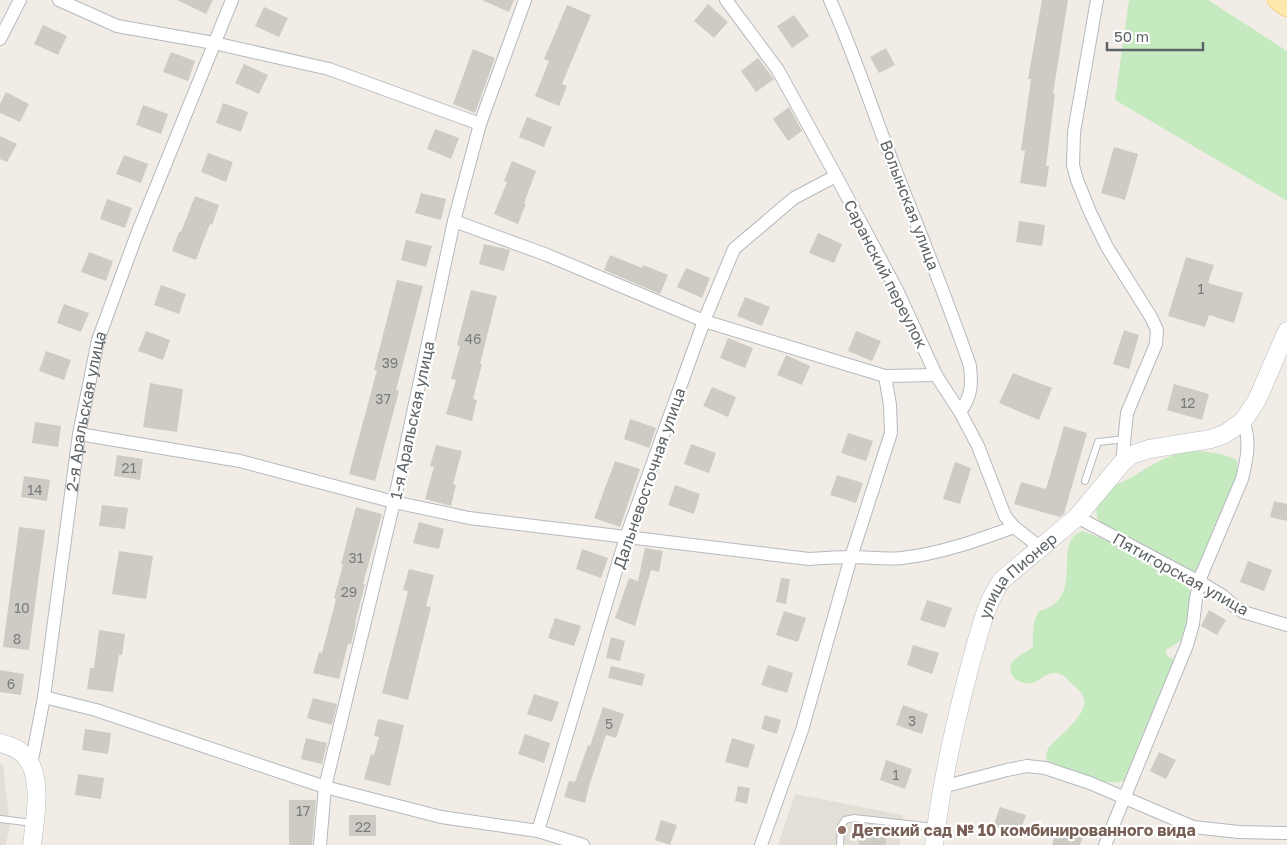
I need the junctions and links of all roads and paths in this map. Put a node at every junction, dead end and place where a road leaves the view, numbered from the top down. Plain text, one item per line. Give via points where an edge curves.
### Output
1 (20, 0) edge
2 (59, 0) edge
3 (232, 0) edge
4 (525, 0) edge
5 (726, 0) edge
6 (830, 0) edge
7 (1097, 0) edge
8 (1276, 0) edge
9 (1287, 7) edge
10 (0, 39) edge
11 (214, 43) junction
12 (480, 124) junction
13 (836, 176) junction
14 (454, 221) junction
15 (704, 321) junction
16 (1287, 331) edge
17 (936, 375) junction
18 (885, 376) junction
19 (960, 412) junction
20 (1243, 421) junction
21 (79, 434) junction
22 (1125, 440) junction
23 (1122, 463) junction
24 (1085, 481) dead end
25 (394, 502) junction
26 (1077, 517) junction
27 (1014, 527) junction
28 (626, 537) junction
29 (1041, 548) junction
30 (851, 557) junction
31 (1199, 582) junction
32 (1287, 625) edge
33 (44, 697) junction
34 (0, 742) edge
35 (32, 765) junction
36 (325, 787) junction
37 (942, 787) junction
38 (1123, 798) junction
39 (0, 819) edge
40 (34, 824) junction
41 (538, 831) junction
42 (1287, 833) edge
43 (935, 836) edge
44 (32, 845) edge
45 (320, 845) edge
46 (583, 845) edge
47 (761, 845) edge
48 (840, 845) edge
49 (1105, 845) edge

1 - 10 street
2 - 11 street via 117,26
3 - 11 street, 2-я Аральская улица
4 - 12 street, 1-я Аральская улица
5 - 13 street, Саранский переулок via 778,70
6 - 19 street, Волынская улица via 970,366 972,382 968,401
7 - 22 street via 1074,132 1073,165 1107,247 1157,330 1156,344 1128,413
8 - 9 main road
11 - 12 street via 329,69
11 - 21 street, 2-я Аральская улица via 98,340
12 - 14 street, 1-я Аральская улица
13 - 15 street, Дальневосточная улица via 794,198 734,249
13 - 17 street, Саранский переулок
14 - 15 street via 547,255
14 - 25 street, 1-я Аральская улица
15 - 18 street
15 - 28 street, Дальневосточная улица
16 - 20 street via 1264,388
17 - 18 street
17 - 19 street, Саранский переулок
18 - 30 street via 891,433
19 - 27 street, Саранский переулок via 978,446 1005,516
20 - 23 street, улица Пионер via 1211,440 1149,449 1131,455
20 - 31 street via 1248,440 1242,479
21 - 25 street via 240,461
21 - 33 street, 2-я Аральская улица
22 - 23 street
22 - 24 lane via 1098,442
23 - 26 street, улица Пионер
25 - 28 street via 469,518
25 - 36 street, 1-я Аральская улица
26 - 29 street, улица Пионер
26 - 31 street, Пятигорская улица
27 - 29 street, Саранский переулок
27 - 30 street via 925,555 883,559
28 - 30 street via 809,559
28 - 41 street, Дальневосточная улица
29 - 37 street, улица Пионер via 1002,580 990,602 965,685
30 - 47 street via 802,730
31 - 32 street, Пятигорская улица via 1243,612
31 - 38 street via 1192,632
33 - 35 street, 2-я Аральская улица
33 - 36 street via 96,710
34 - 35 street via 22,752
35 - 40 street, 2-я Аральская улица via 36,789
36 - 41 street via 441,817
36 - 45 street, 1-я Аральская улица
37 - 38 street via 1027,766 1058,771
37 - 43 street, улица Пионер
38 - 42 street via 1193,827
38 - 49 street
39 - 40 lane
40 - 44 street, 2-я Аральская улица
41 - 46 street
43 - 48 lane via 854,818 845,820 841,826

